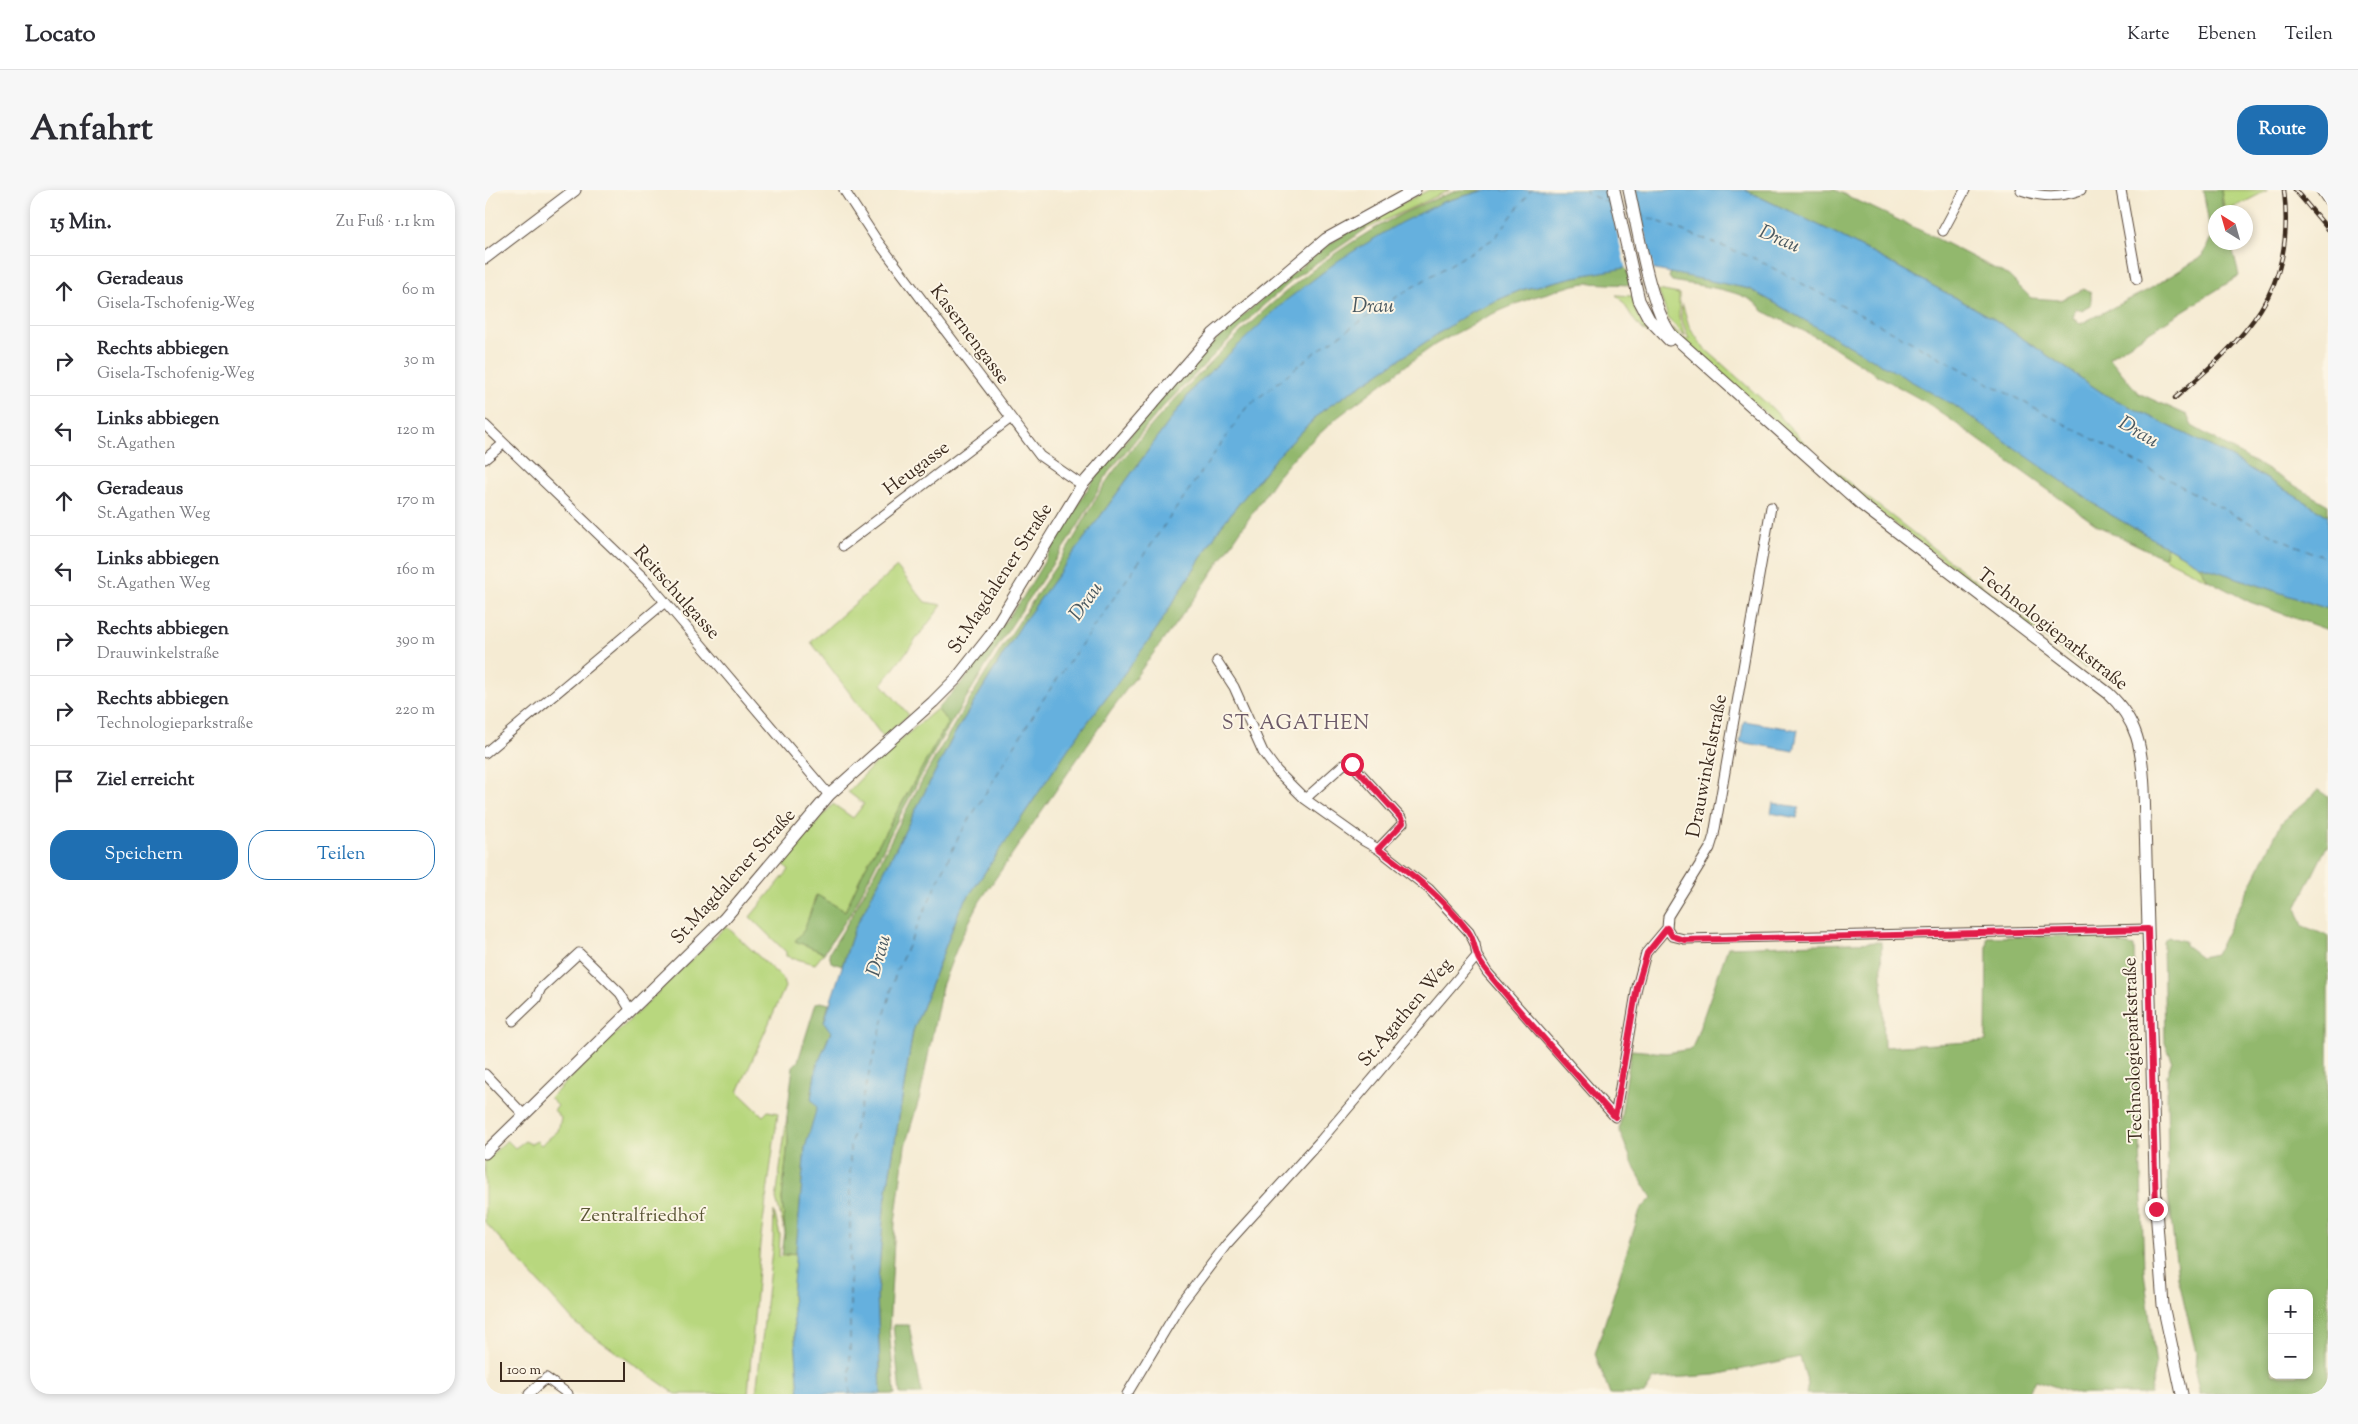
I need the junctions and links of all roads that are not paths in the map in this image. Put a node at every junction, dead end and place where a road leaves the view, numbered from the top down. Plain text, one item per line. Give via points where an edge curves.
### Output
1 (575, 190) edge
2 (844, 190) edge
3 (1415, 190) edge
4 (1614, 190) edge
5 (1629, 190) edge
6 (1965, 190) edge
7 (2021, 190) edge
8 (2081, 190) edge
9 (2121, 190) edge
10 (2322, 190) edge
11 (2328, 199) edge
12 (1943, 231) dead end
13 (485, 258) edge
14 (2137, 279) dead end
15 (1704, 365) junction
16 (1011, 418) junction
17 (485, 425) edge
18 (503, 444) junction
19 (485, 459) edge
20 (1082, 485) junction
21 (1771, 506) dead end
22 (843, 546) dead end
23 (665, 602) junction
24 (1217, 661) dead end
25 (485, 752) edge
26 (829, 795) junction
27 (1305, 799) junction
28 (1378, 849) junction
29 (1667, 928) junction
30 (2148, 929) junction
31 (1477, 956) junction
32 (631, 1011) junction
33 (513, 1021) dead end
34 (485, 1074) edge
35 (524, 1115) junction
36 (485, 1153) edge
37 (529, 1394) edge
38 (568, 1394) edge
39 (1127, 1394) edge
40 (2182, 1394) edge

1 - 13 street
2 - 16 street, Kasernengasse via 876,239
3 - 20 street, St.Magdalener Straße via 1326,239 1213,334
4 - 15 street, Technologieparkstraße via 1645,314 1660,332
5 - 15 street, Technologieparkstraße via 1654,297 1663,321 1671,334
6 - 12 street
7 - 8 street via 2060,197
9 - 14 street
10 - 11 street
15 - 30 street, Technologieparkstraße via 1863,505 2119,703 2134,728 2143,763
16 - 20 street, Kasernengasse via 1043,460
16 - 22 street, Heugasse
17 - 18 street, Reitschulgasse
18 - 19 street
18 - 23 street, Reitschulgasse
20 - 26 street, St.Magdalener Straße via 990,636 956,679
21 - 29 street, Drauwinkelstraße via 1714,835 1668,916
23 - 25 street
23 - 26 street, Reitschulgasse
24 - 27 street via 1234,687 1263,752
26 - 32 street, St.Magdalener Straße via 724,919
27 - 28 street
27 - 28 street via 1345,764 1352,764 1403,823
28 - 31 street via 1447,906 1469,932
29 - 30 street via 1672,936 1684,940
29 - 31 street, St.Agathen Weg via 1647,953 1637,987 1615,1117 1527,1020
30 - 40 street, Technologieparkstraße via 2156,1209 2163,1305
31 - 39 street, St.Agathen Weg via 1321,1140 1226,1245 1181,1304
32 - 33 street via 620,993 579,953 541,988 536,999
32 - 35 street, St.Magdalener Straße
34 - 35 street
35 - 36 street, St.Magdalener Straße
37 - 38 street via 546,1378

